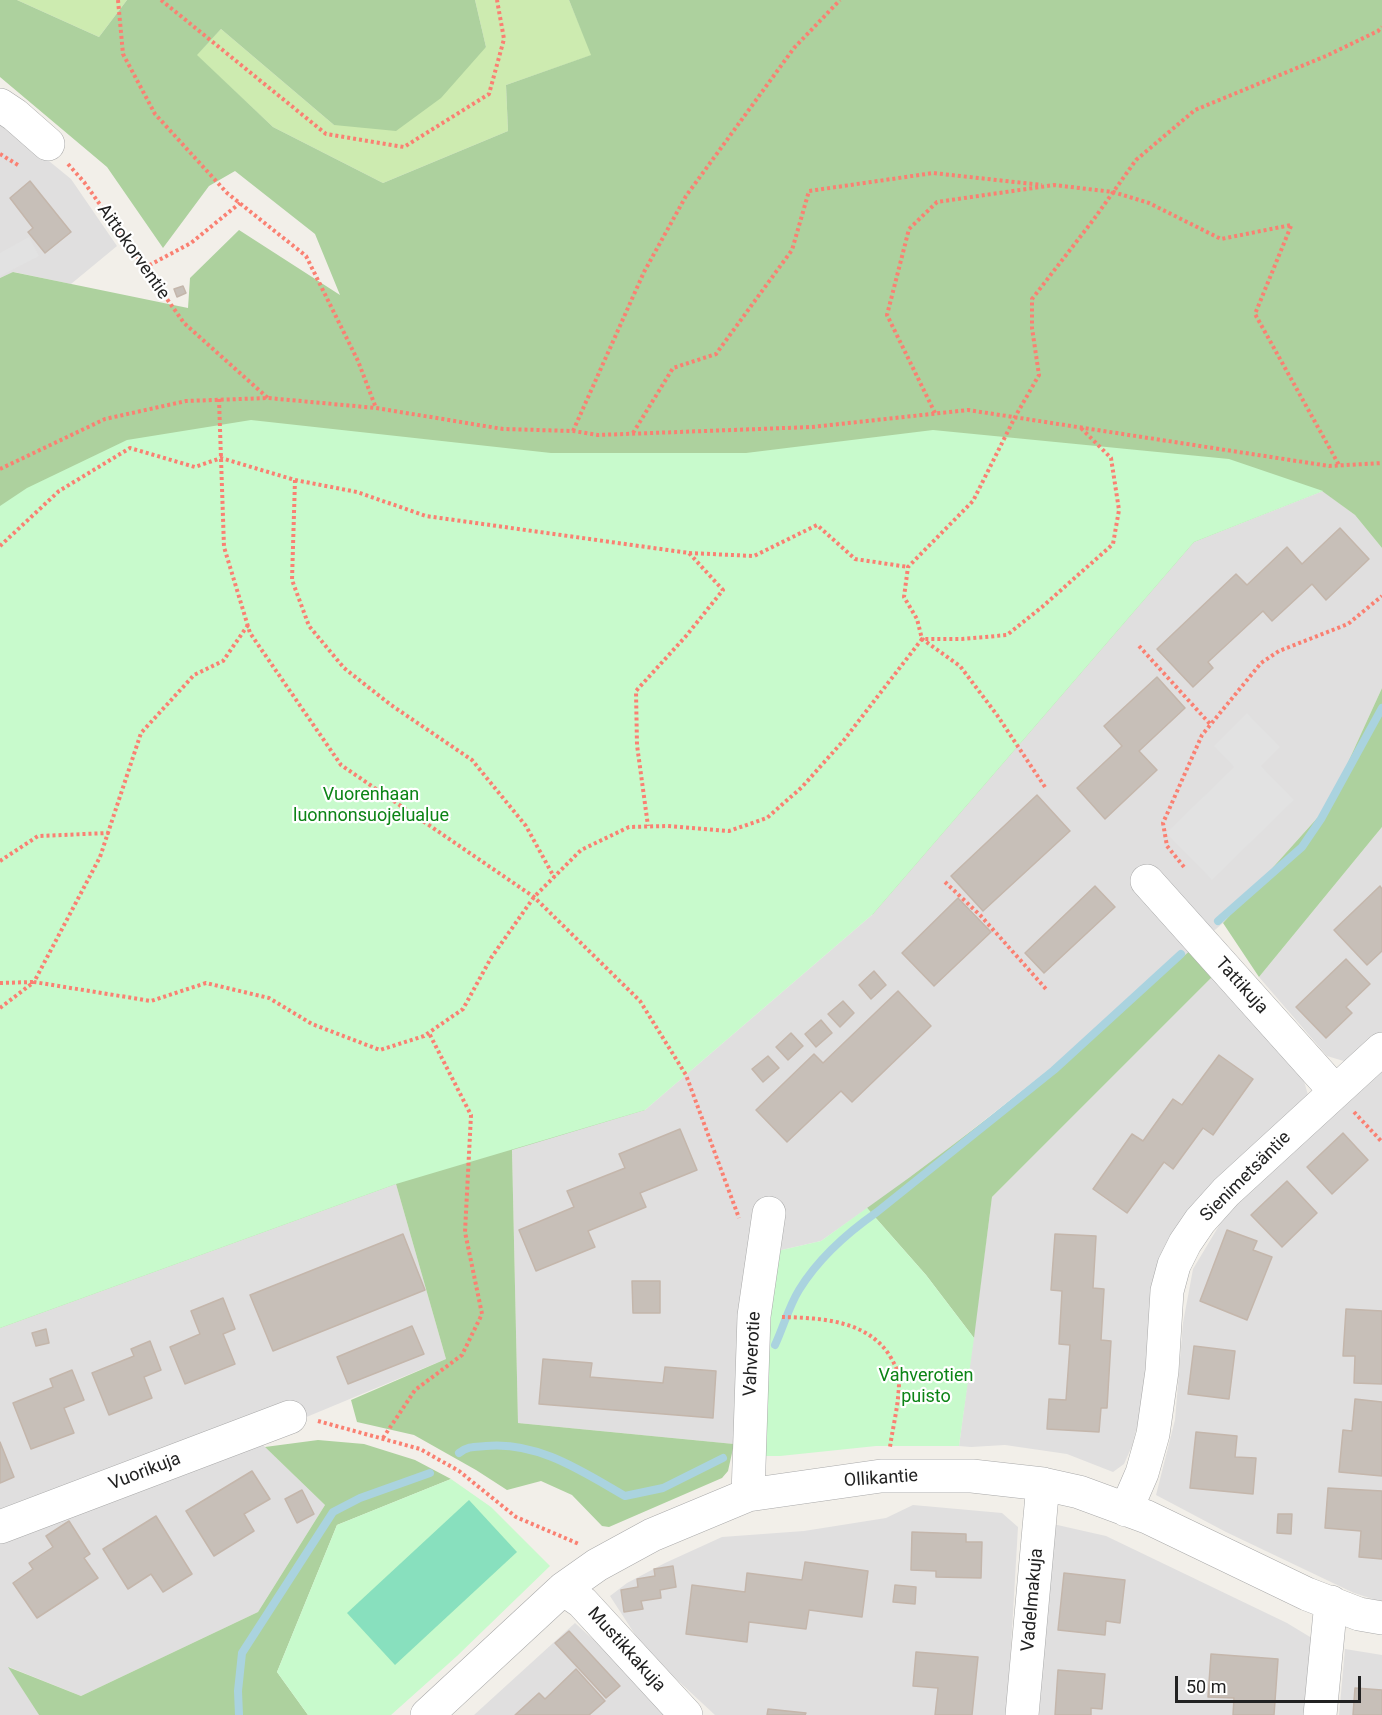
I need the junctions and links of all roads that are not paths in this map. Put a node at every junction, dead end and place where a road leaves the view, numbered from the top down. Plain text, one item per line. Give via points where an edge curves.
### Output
1 (0, 105) edge
2 (48, 144) road end
3 (1147, 881) dead end
4 (1382, 1049) edge
5 (1335, 1090) junction
6 (767, 1228) road end
7 (290, 1417) road end
8 (1043, 1484) junction
9 (748, 1495) junction
10 (1126, 1510) junction
11 (0, 1527) edge
12 (563, 1589) junction
13 (1331, 1602) junction
14 (1382, 1618) edge
15 (427, 1715) edge
16 (686, 1715) edge
17 (1022, 1715) edge
18 (1320, 1715) edge

1 - 2 street
3 - 5 street, Tattikuja
4 - 5 street, Sienimetsäntie
5 - 10 street, Sienimetsäntie via 1226,1192 1200,1221 1174,1265 1167,1291 1153,1434
6 - 9 street, Vahverotie via 754,1316
7 - 11 street, Vuorikuja
8 - 9 street, Ollikantie via 972,1476 881,1476
8 - 10 street, Ollikantie via 1079,1492
8 - 17 street, Vadelmakuja
9 - 12 street, Ollikantie via 652,1535
10 - 13 street, Ollikantie
12 - 15 street, Ollikantie
12 - 16 street, Mustikkakuja via 582,1602
13 - 14 street, Ollikantie via 1359,1614
13 - 18 street

